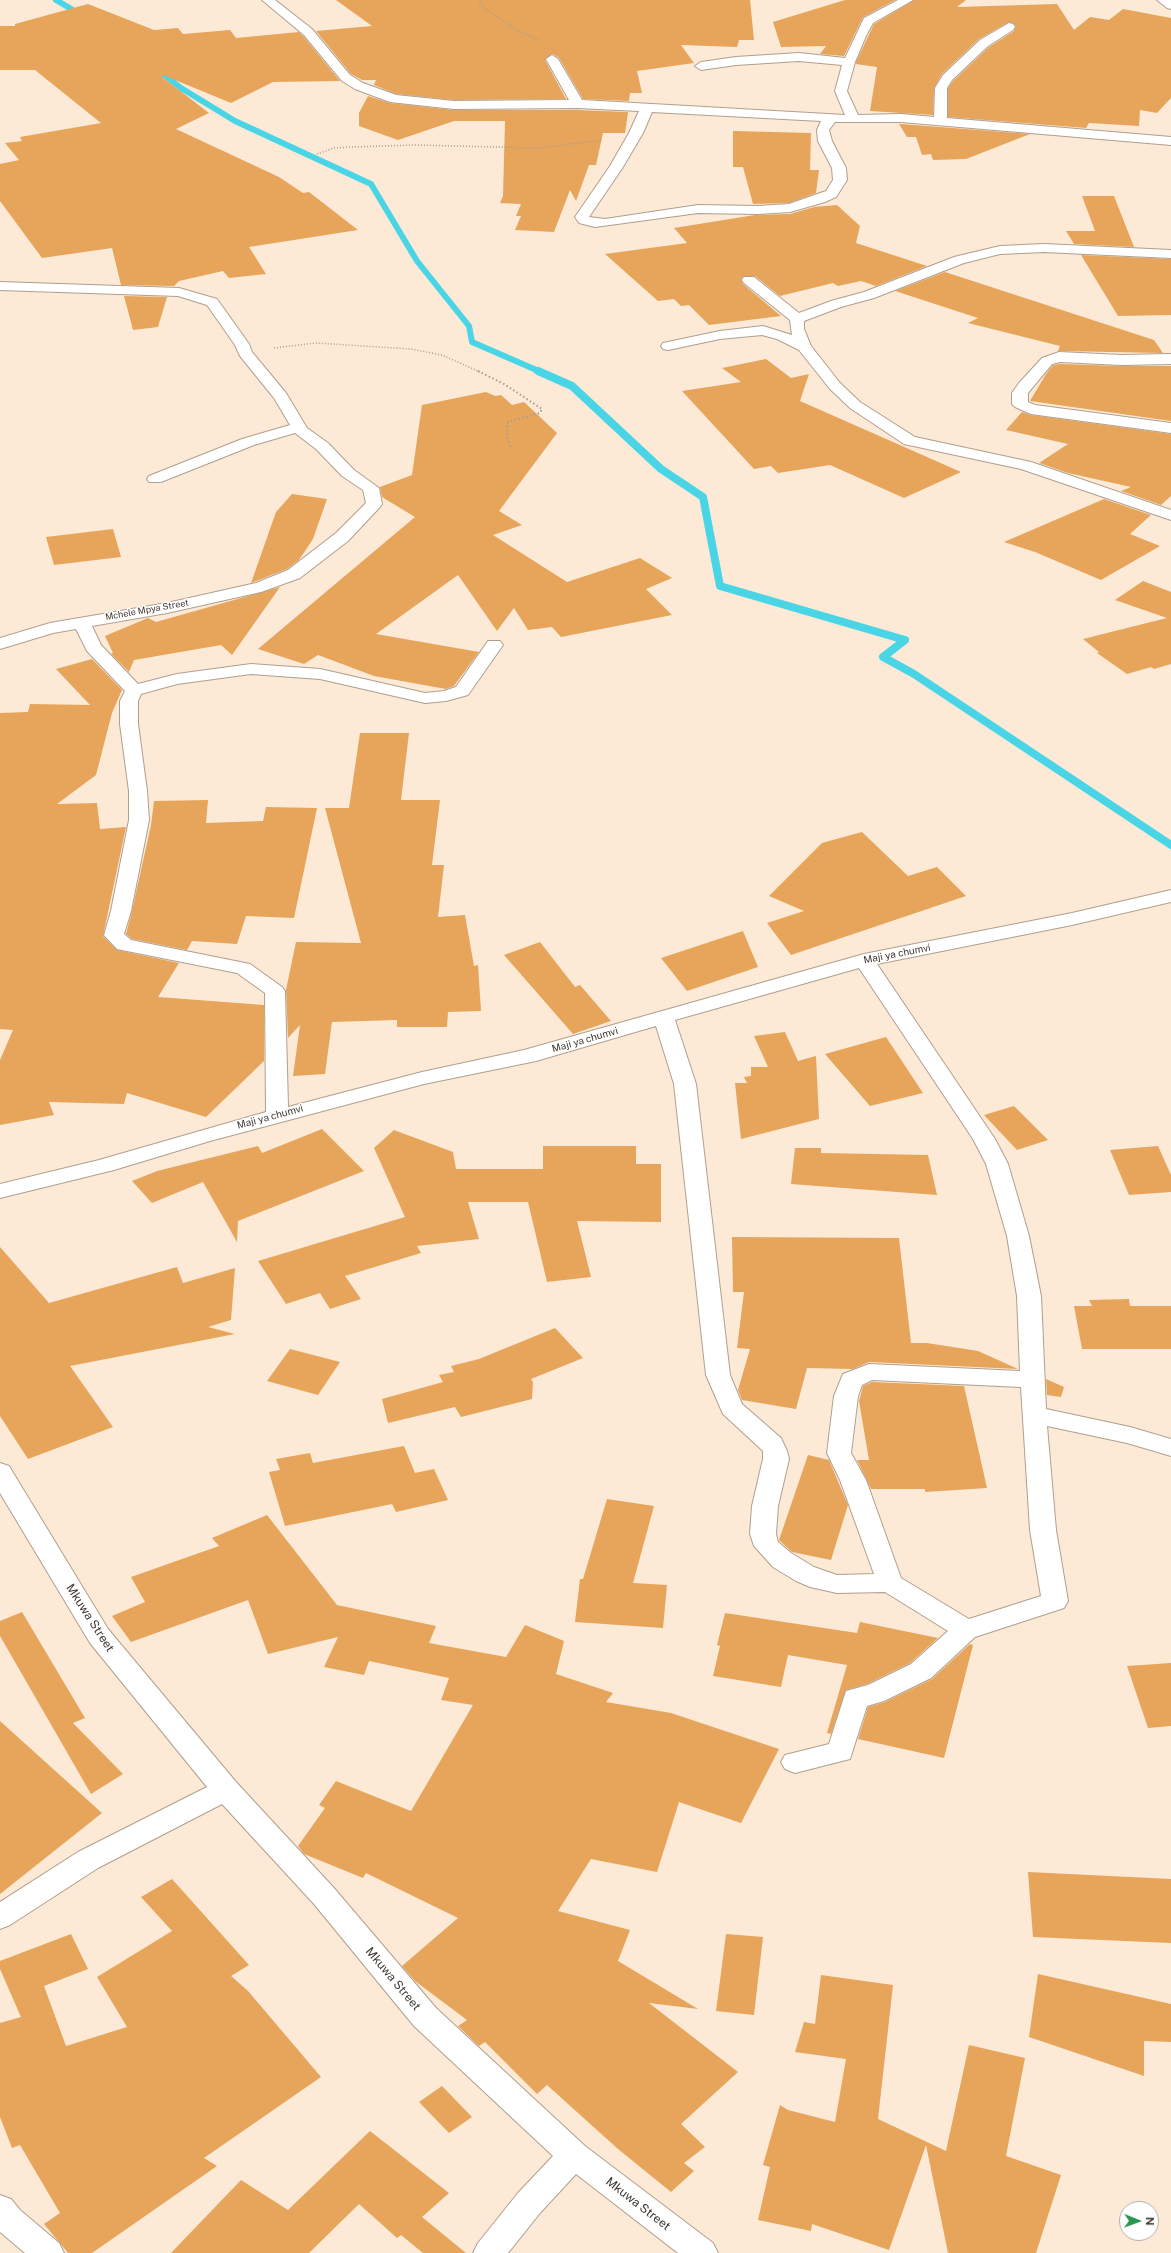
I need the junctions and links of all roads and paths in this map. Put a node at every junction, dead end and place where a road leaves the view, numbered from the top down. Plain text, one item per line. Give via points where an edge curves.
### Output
1 (268, 0) edge
2 (480, 0) edge
3 (907, 0) edge
4 (1163, 0) edge
5 (1171, 5) edge
6 (1009, 27) dead end
7 (552, 59) joint
8 (849, 62) junction
9 (701, 66) dead end
10 (578, 104) junction
11 (648, 107) junction
12 (832, 118) junction
13 (852, 119) junction
14 (941, 122) junction
15 (636, 133) junction
16 (1171, 141) edge
17 (317, 154) dead end
18 (1171, 254) edge
19 (749, 280) dead end
20 (0, 286) edge
21 (797, 319) junction
22 (668, 346) dead end
23 (804, 347) junction
24 (245, 353) junction
25 (1171, 359) edge
26 (298, 427) junction
27 (1171, 428) edge
28 (511, 449) dead end
29 (155, 479) dead end
30 (1171, 514) edge
31 (81, 622) junction
32 (0, 644) edge
33 (494, 645) dead end
34 (134, 690) junction
35 (1171, 896) edge
36 (864, 960) junction
37 (664, 1018) junction
38 (277, 1115) junction
39 (0, 1190) edge
40 (1034, 1380) junction
41 (1034, 1415) junction
42 (1171, 1448) edge
43 (0, 1472) edge
44 (890, 1583) junction
45 (966, 1630) junction
46 (795, 1762) dead end
47 (226, 1790) junction
48 (0, 1917) edge
49 (574, 2155) junction
50 (0, 2209) edge
51 (48, 2253) edge
52 (489, 2253) edge
53 (702, 2253) edge

1 - 10 street via 308,32 346,78 359,86 394,99 454,105
2 - 7 path via 480,5 515,29 547,45
3 - 8 street via 868,22
4 - 5 street
6 - 14 street via 984,43 947,78 940,88
7 - 10 street
8 - 9 street via 795,57
8 - 13 street via 841,91
10 - 11 street
11 - 12 street
11 - 15 street
12 - 13 street
12 - 15 street via 823,130 825,141 839,168 840,180 831,194 820,199 790,208 698,209 606,222 584,220 582,217 587,207 616,167
13 - 14 street via 901,118
14 - 16 street
15 - 17 path via 546,148 339,147
18 - 21 street via 1044,248 1000,250 959,260
19 - 21 street
20 - 24 street via 178,292 212,302 242,344
21 - 23 street via 797,329
22 - 23 street via 720,335 763,330
23 - 30 street via 835,386 855,405 910,441 1025,465
24 - 26 street via 281,396
24 - 28 path via 285,346 330,343 411,349 449,358 504,384 542,409 540,413 508,422 507,436
25 - 27 street via 1059,357 1047,361 1020,393 1020,404 1032,409
26 - 29 street via 248,442
26 - 31 street, Mchele Mpya Street via 348,473 370,488 374,504 342,537 294,574 261,587 167,608
31 - 32 street, Mchele Mpya Street via 50,628
31 - 34 street via 93,647
33 - 34 street via 462,691 446,696 425,698 347,678 286,670 251,669 212,673
34 - 38 street via 128,701 139,820 114,935 124,945 243,968 275,991
35 - 36 street, Maji ya chumvi via 1072,919
36 - 37 street, Maji ya chumvi
36 - 40 street via 984,1139 997,1164 1018,1236 1029,1296
37 - 38 street, Maji ya chumvi via 528,1056 422,1078
37 - 44 street via 685,1084 718,1375 732,1408 768,1441 775,1451 776,1459 764,1506 764,1534 768,1546 782,1560 819,1580 837,1584
38 - 39 street, Maji ya chumvi via 106,1166
40 - 41 street
40 - 44 street via 869,1372 852,1380 846,1396 839,1453 853,1480
41 - 42 street via 1130,1435
41 - 45 street via 1044,1530 1055,1601
43 - 47 street, Mkuwa Street via 99,1636
44 - 45 street
45 - 46 street via 920,1671 874,1694 856,1698 840,1752
47 - 48 street via 88,1860
47 - 49 street, Mkuwa Street via 324,1896 425,2017
49 - 52 street via 529,2203
49 - 53 street, Mkuwa Street
50 - 51 street via 9,2220

